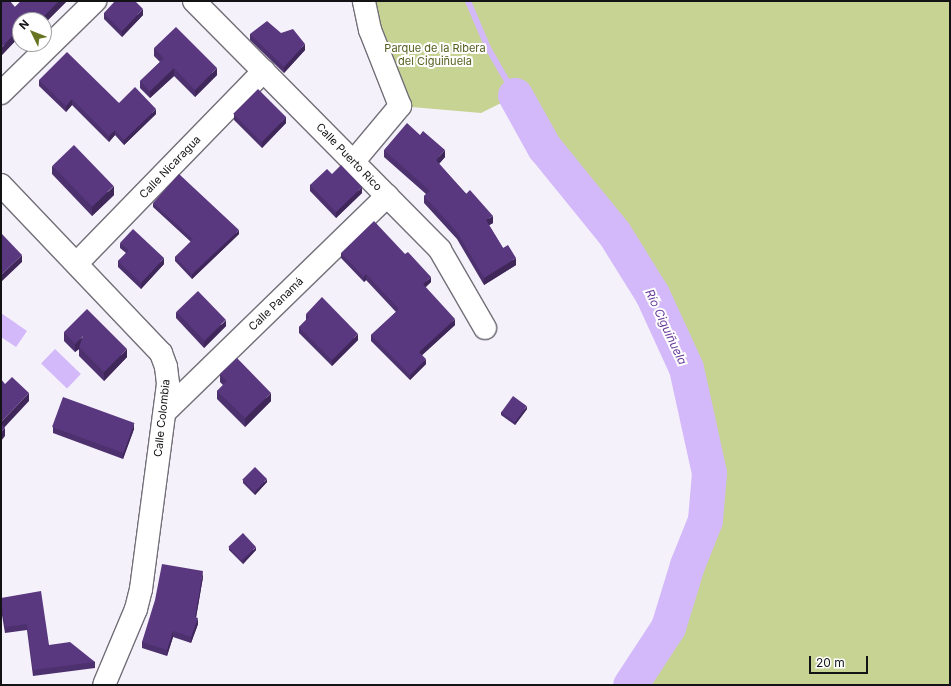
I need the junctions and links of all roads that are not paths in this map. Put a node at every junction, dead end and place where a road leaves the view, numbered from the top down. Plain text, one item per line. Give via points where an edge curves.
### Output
1 (95, 1) edge
2 (194, 1) edge
3 (364, 1) edge
4 (264, 71) junction
5 (1, 93) edge
6 (354, 161) junction
7 (1, 184) edge
8 (387, 196) junction
9 (77, 263) junction
10 (485, 328) dead end
11 (165, 412) junction
12 (104, 685) edge

1 - 5 street
2 - 4 street, Calle Puerto Rico
3 - 6 street via 370,30 400,106
4 - 6 street, Calle Puerto Rico
4 - 9 street, Calle Nicaragua
6 - 8 street, Calle Puerto Rico
7 - 9 street, Calle Colombia
8 - 10 street, Calle Puerto Rico via 446,258
8 - 11 street, Calle Panamá
9 - 11 street, Calle Colombia via 161,353 168,384
11 - 12 street, Calle Colombia via 141,589 136,609

